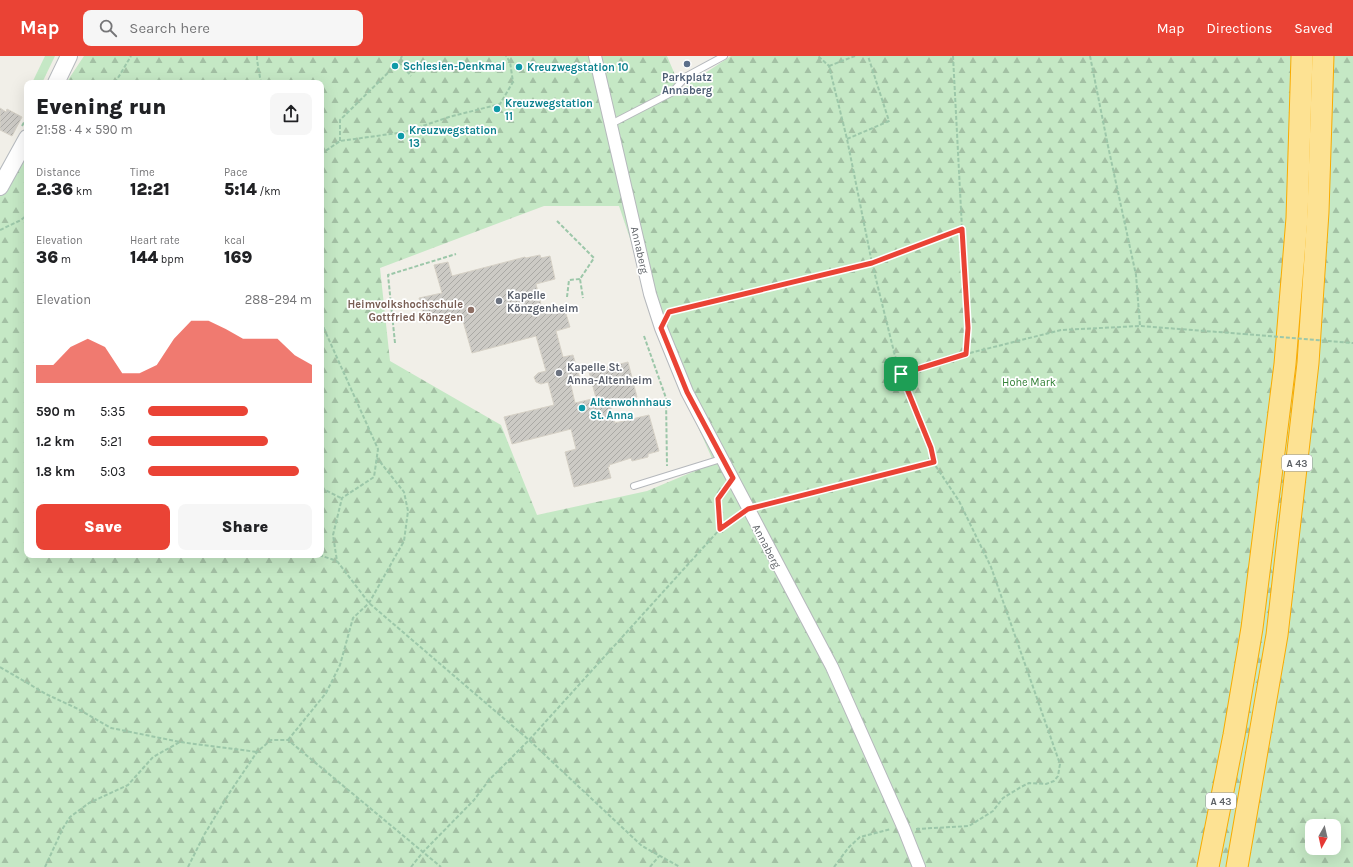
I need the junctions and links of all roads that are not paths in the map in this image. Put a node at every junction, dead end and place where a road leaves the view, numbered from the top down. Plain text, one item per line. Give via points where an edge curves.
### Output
1 (69, 56) edge
2 (595, 56) edge
3 (724, 56) edge
4 (1302, 56) edge
5 (1323, 56) edge
6 (57, 80) edge
7 (611, 124) junction
8 (24, 143) edge
9 (0, 187) edge
10 (721, 458) junction
11 (634, 486) dead end
12 (920, 867) edge
13 (1208, 867) edge
14 (1237, 867) edge

1 - 6 main road
2 - 7 street, Annaberg
3 - 7 lane via 687,76 671,92
4 - 13 highway, A 43 via 1297,218 1285,364 1252,628
5 - 14 highway, A 43 via 1318,212 1308,363 1277,635
7 - 10 street, Annaberg via 650,294 661,328 687,392
8 - 9 main road
10 - 11 lane
10 - 12 street, Annaberg via 832,667

